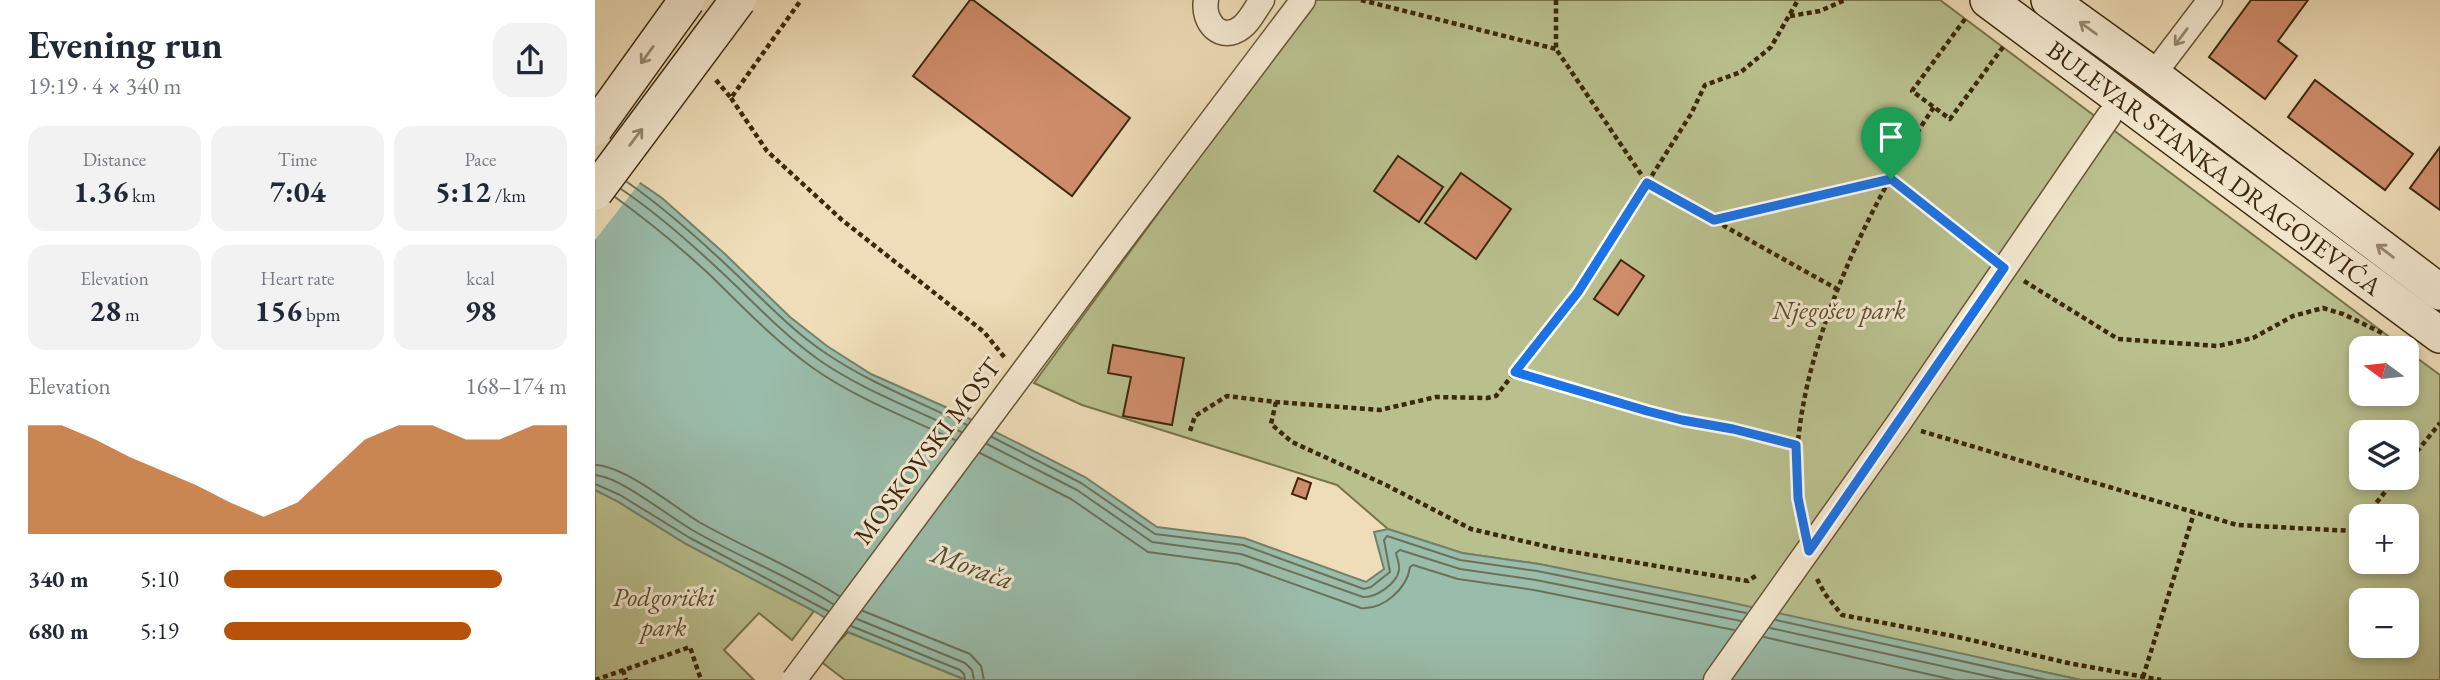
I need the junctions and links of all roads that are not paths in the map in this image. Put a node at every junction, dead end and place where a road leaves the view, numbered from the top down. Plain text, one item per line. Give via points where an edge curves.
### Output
1 (687, 0) edge
2 (739, 0) edge
3 (1206, 0) edge
4 (1303, 0) edge
5 (2049, 0) edge
6 (2210, 0) edge
7 (1254, 5) edge
8 (1979, 6) edge
9 (2153, 75) junction
10 (2109, 116) dead end
11 (595, 128) edge
12 (595, 192) edge
13 (2440, 292) edge
14 (2440, 335) edge
15 (794, 680) edge
16 (1716, 680) edge

1 -> 11 street, bridge
12 -> 2 street, bridge
3 - 7 street via 1205,16 1220,31 1235,31 1247,22
4 - 15 street, MOSKOVSKI MOST, bridge
9 -> 5 street, BULEVAR STANKA DRAGOJEVIĆA
6 -> 9 street
8 - 14 street, BULEVAR STANKA DRAGOJEVIĆA
13 -> 9 street, BULEVAR STANKA DRAGOJEVIĆA
10 - 16 street

